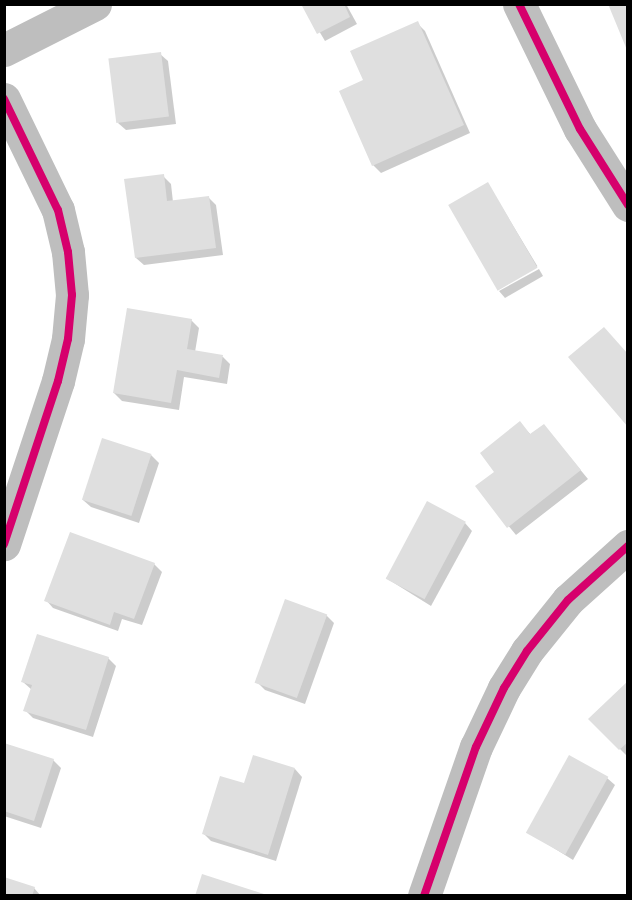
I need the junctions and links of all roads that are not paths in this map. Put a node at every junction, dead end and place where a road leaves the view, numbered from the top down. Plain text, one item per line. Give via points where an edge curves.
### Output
1 (95, 4) edge
2 (519, 4) edge
3 (4, 50) edge
4 (4, 99) edge
5 (627, 206) edge
6 (4, 544) edge
7 (627, 546) edge
8 (424, 896) edge

1 - 3 street
2 - 5 street via 580,129
4 - 6 street via 58,210 68,252 72,295 68,339 58,381
7 - 8 street via 568,600 527,651 504,688 476,747

